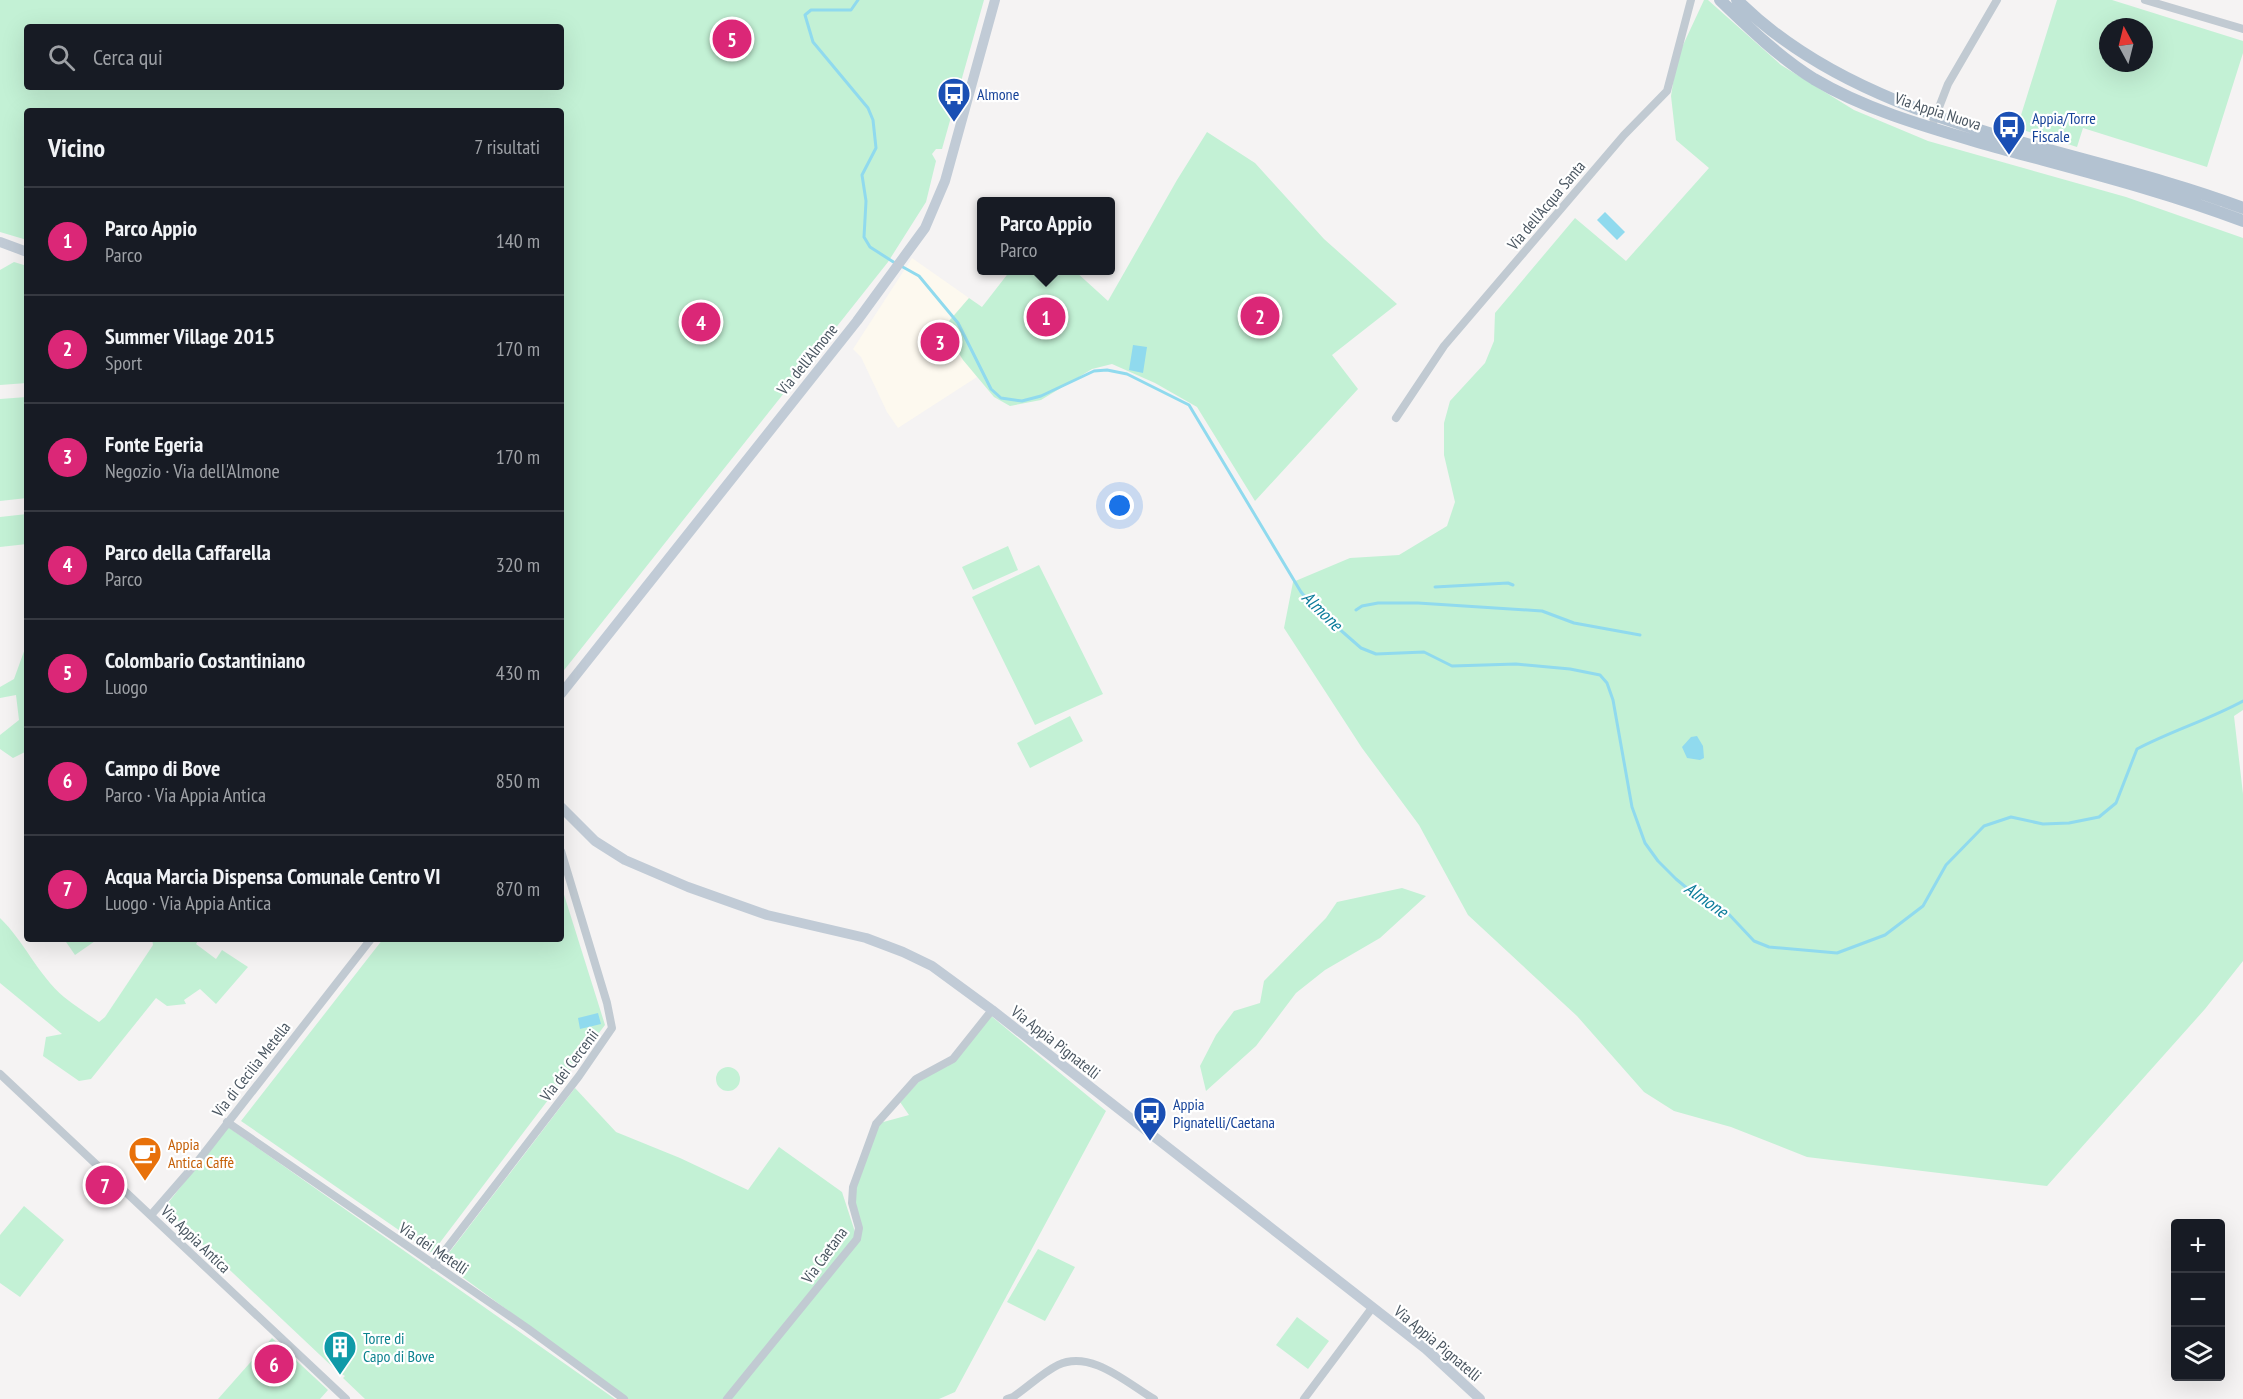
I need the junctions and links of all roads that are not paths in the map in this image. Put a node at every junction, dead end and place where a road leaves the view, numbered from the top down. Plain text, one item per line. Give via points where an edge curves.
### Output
1 (995, 0) edge
2 (1691, 0) edge
3 (1720, 0) edge
4 (1737, 0) edge
5 (1997, 0) edge
6 (2145, 0) edge
7 (2243, 28) edge
8 (1935, 115) junction
9 (1931, 128) junction
10 (2243, 208) edge
11 (2243, 221) edge
12 (0, 242) edge
13 (24, 251) edge
14 (1396, 418) dead end
15 (564, 690) edge
16 (564, 810) edge
17 (564, 861) edge
18 (369, 942) edge
19 (992, 1010) junction
20 (0, 1074) edge
21 (227, 1122) junction
22 (151, 1215) junction
23 (434, 1265) junction
24 (1372, 1308) junction
25 (346, 1399) edge
26 (624, 1399) edge
27 (727, 1399) edge
28 (1007, 1399) edge
29 (1155, 1399) edge
30 (1304, 1399) edge
31 (1480, 1399) edge

1 - 15 street, Via dell'Almone via 945,181 925,228 894,273
2 - 14 street, Via dell'Acqua Santa via 1667,91 1631,127 1444,346
3 - 9 main road, Via Appia Nuova via 1774,51 1815,79 1882,111
4 - 8 main road, Via Appia Nuova via 1776,34 1819,63 1872,91
5 - 8 street via 1948,84
6 - 7 street
8 - 9 street
8 - 10 main road, Via Appia Nuova via 2156,177
9 - 11 main road, Via Appia Nuova via 2160,192
12 - 13 street
16 - 19 street, Via Appia Pignatelli via 595,841 625,860 766,915 866,938 903,952 932,966
17 - 23 street, Via dei Cercenii via 612,1028
18 - 21 street, Via di Cecilia Metella
19 - 24 street, Via Appia Pignatelli
19 - 27 street, Via Caetana via 952,1059 916,1079 879,1119 852,1187 859,1228 857,1239
20 - 22 street, Via Appia Antica
21 - 22 street, Via di Cecilia Metella
21 - 23 street, Via dei Metelli
22 - 25 street, Via Appia Antica
23 - 26 street, Via dei Metelli
24 - 30 street
24 - 31 street, Via Appia Pignatelli via 1435,1357
28 - 29 street via 1061,1364 1081,1361 1106,1370

